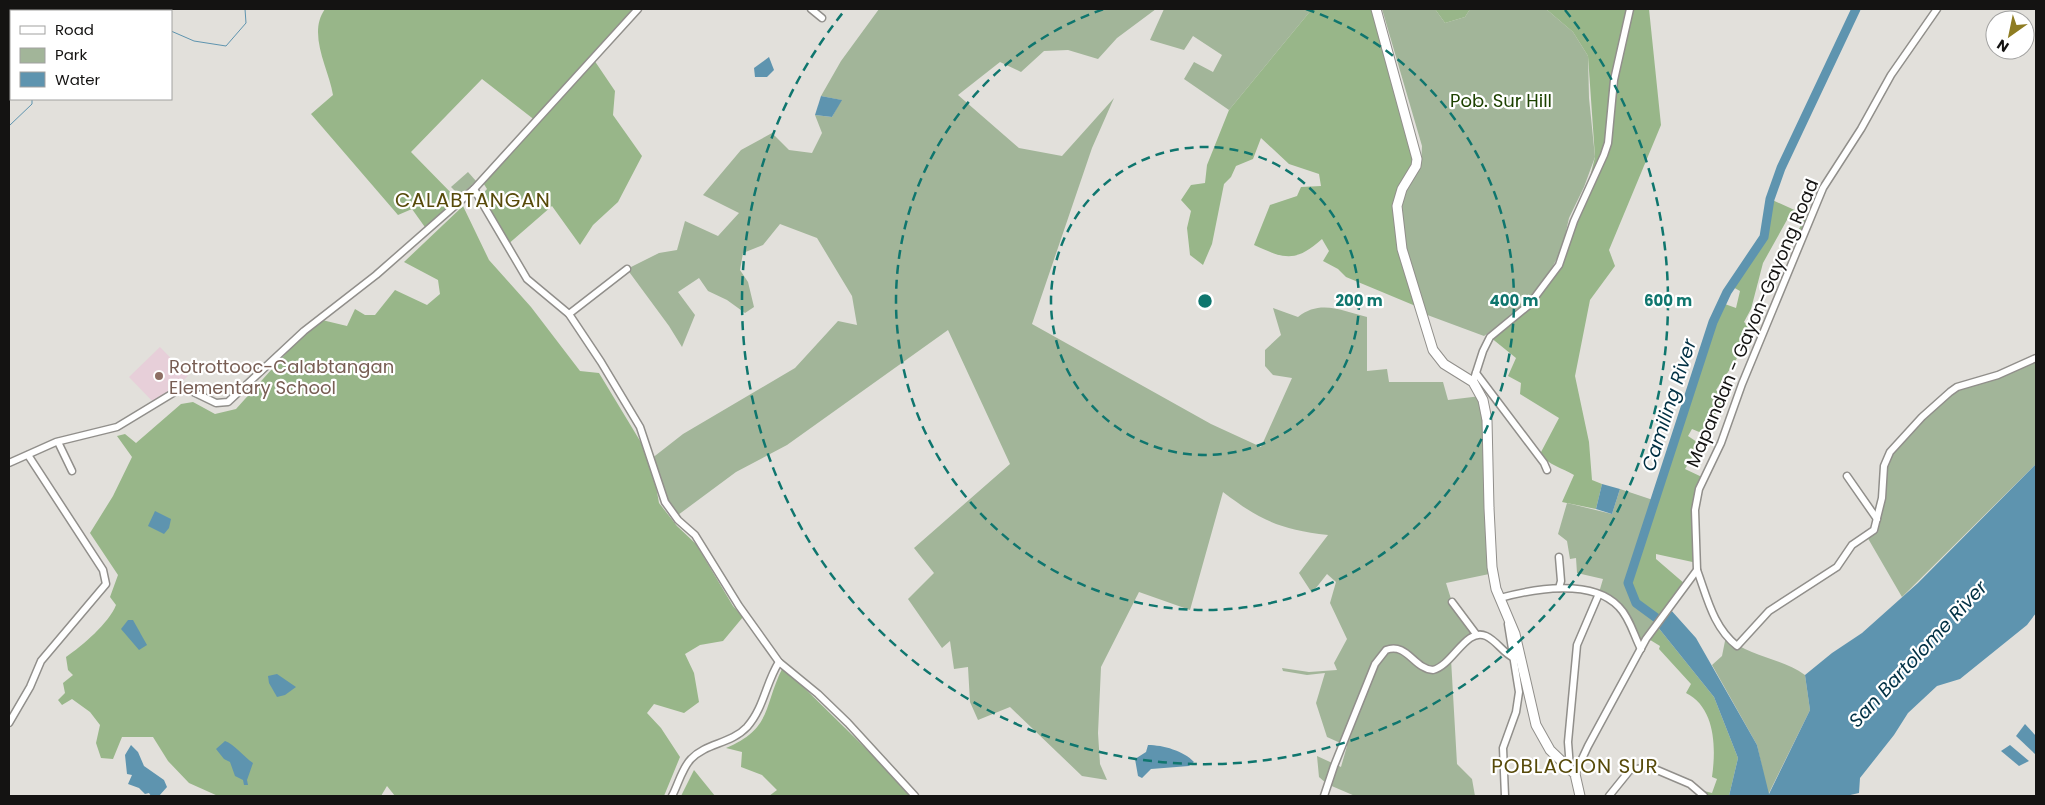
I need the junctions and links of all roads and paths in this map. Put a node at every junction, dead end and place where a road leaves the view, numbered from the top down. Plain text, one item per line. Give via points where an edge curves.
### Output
1 (638, 9) edge
2 (811, 9) edge
3 (1376, 9) edge
4 (1630, 9) edge
5 (1937, 9) edge
6 (822, 18) dead end
7 (474, 189) junction
8 (628, 269) dead end
9 (568, 314) junction
10 (2036, 358) edge
11 (1474, 378) junction
12 (58, 442) junction
13 (28, 455) junction
14 (9, 463) edge
15 (1546, 470) dead end
16 (72, 472) dead end
17 (1847, 476) dead end
18 (1877, 519) junction
19 (1559, 557) dead end
20 (1697, 570) junction
21 (1559, 588) junction
22 (1598, 596) junction
23 (1500, 598) junction
24 (1452, 602) dead end
25 (1508, 618) junction
26 (1476, 634) junction
27 (1641, 649) junction
28 (1514, 658) junction
29 (779, 662) junction
30 (9, 723) edge
31 (1573, 771) junction
32 (672, 796) edge
33 (915, 796) edge
34 (1324, 796) edge
35 (1505, 796) edge
36 (1580, 796) edge
37 (1609, 796) edge
38 (1704, 796) edge

1 - 7 street
2 - 6 street
3 - 11 main road via 1417,159 1397,206 1402,249 1433,350 1444,364
4 - 11 street via 1614,80 1604,155 1559,265 1538,296 1490,337
5 - 20 street, Mapandan - Gayon-Gayong Road via 1891,76 1818,199 1721,443 1699,489 1695,510
7 - 9 street via 527,279
7 - 12 street via 376,275 304,331 228,402 216,402 183,387 117,428
8 - 9 street
9 - 29 street via 640,427 664,502 695,535
10 - 18 street via 1998,375 1957,387 1922,417 1890,452 1882,470 1883,489
11 - 15 street via 1544,463
11 - 23 main road via 1488,420 1492,567
12 - 13 street
12 - 16 street
13 - 14 street
13 - 30 street via 103,570 106,584 41,661
17 - 18 street
18 - 20 street, Mapandan - Gayon-Gayong Road via 1874,530 1852,545 1839,565 1769,611 1737,646 1726,636 1714,616
19 - 21 street
20 - 27 street via 1666,609
21 - 22 street
21 - 23 street via 1538,589
22 - 27 street via 1620,608
22 - 31 street via 1577,650 1568,742
23 - 25 main road
24 - 26 street
25 - 28 street
25 - 31 main road via 1515,634 1536,725 1550,750
26 - 28 street via 1492,639
26 - 34 street via 1445,665 1433,670 1422,667 1413,657 1396,648 1381,654 1374,664
27 - 31 street
28 - 35 street via 1519,692 1516,712 1503,748
29 - 32 street via 747,727 696,754 685,767
29 - 33 street via 848,723
31 - 36 main road
37 - 38 street via 1630,770 1646,767 1685,781

